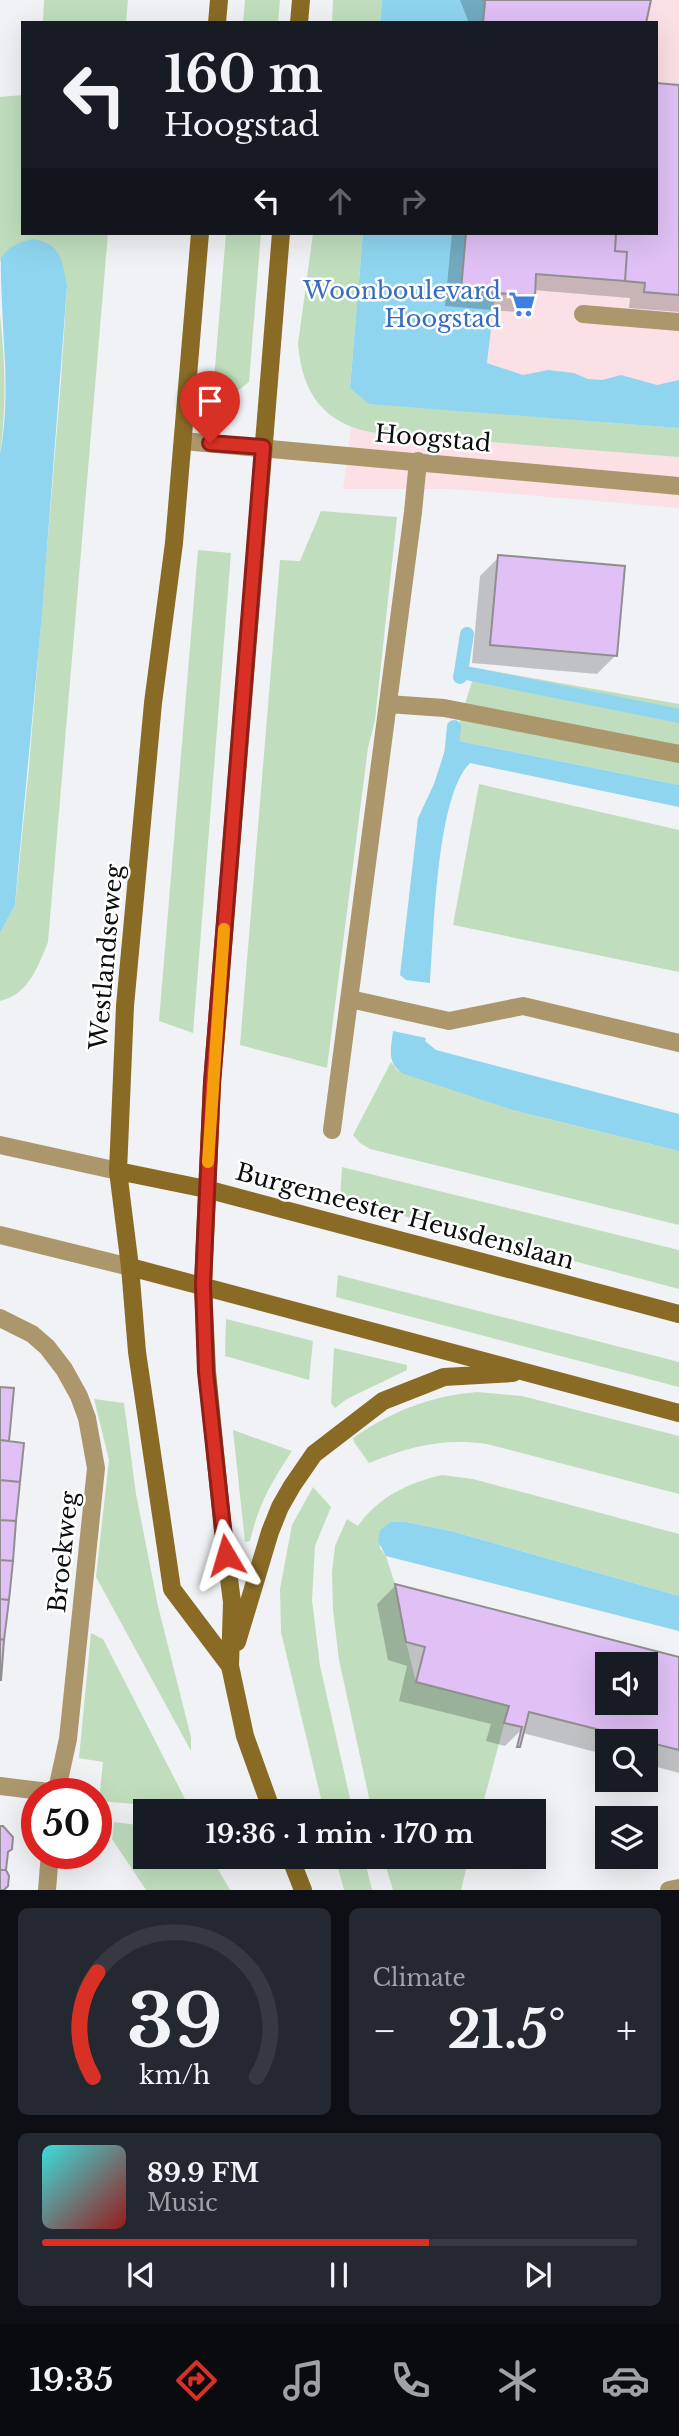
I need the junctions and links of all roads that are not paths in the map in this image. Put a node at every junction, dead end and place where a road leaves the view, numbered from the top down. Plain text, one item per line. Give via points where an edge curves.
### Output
1 (219, 0) edge
2 (300, 0) edge
3 (217, 21) edge
4 (299, 21) edge
5 (200, 235) edge
6 (281, 235) edge
7 (583, 314) dead end
8 (679, 322) edge
9 (183, 441) junction
10 (263, 447) junction
11 (418, 461) junction
12 (679, 486) edge
13 (388, 704) junction
14 (679, 754) edge
15 (351, 999) junction
16 (679, 1043) edge
17 (332, 1129) dead end
18 (0, 1145) edge
19 (118, 1171) junction
20 (206, 1189) junction
21 (0, 1235) edge
22 (130, 1267) junction
23 (203, 1285) junction
24 (679, 1314) edge
25 (0, 1318) edge
26 (531, 1373) junction
27 (679, 1412) edge
28 (230, 1666) junction
29 (59, 1778) edge
30 (0, 1786) edge
31 (21, 1789) edge
32 (268, 1799) edge
33 (49, 1869) edge
34 (295, 1869) edge
35 (679, 1888) edge
36 (47, 1890) edge
37 (303, 1890) edge
38 (669, 1890) edge

1 - 3 main road
2 - 4 main road
5 - 9 main road, Westlandseweg
6 - 10 main road, Westlandseweg
7 - 8 street
9 - 10 street, Hoogstad
9 - 19 main road, Westlandseweg via 126,992
10 - 11 street, Hoogstad
10 - 20 main road, Westlandseweg
11 - 12 street, Hoogstad
11 - 13 street
13 - 14 street via 444,708
13 - 15 street
15 - 16 street via 449,1021 523,1006
15 - 17 street
18 - 19 street
19 - 20 main road, Burgemeester Heusdenslaan
19 - 22 main road, Westlandseweg
20 - 23 main road, Westlandseweg
20 - 24 main road, Burgemeester Heusdenslaan
21 - 22 street
22 - 23 main road
22 - 28 main road, Westlandseweg via 137,1352 172,1589
23 - 26 main road
23 - 28 main road, Westlandseweg via 206,1372 232,1602
25 - 29 street, Broekweg via 32,1334 65,1368 93,1441 96,1468 68,1740
26 - 27 main road
26 - 28 main road via 444,1377 383,1401 314,1454 270,1532
28 - 32 main road, Westlandseweg via 245,1736
30 - 31 street
33 - 36 street
34 - 37 main road
35 - 38 street

